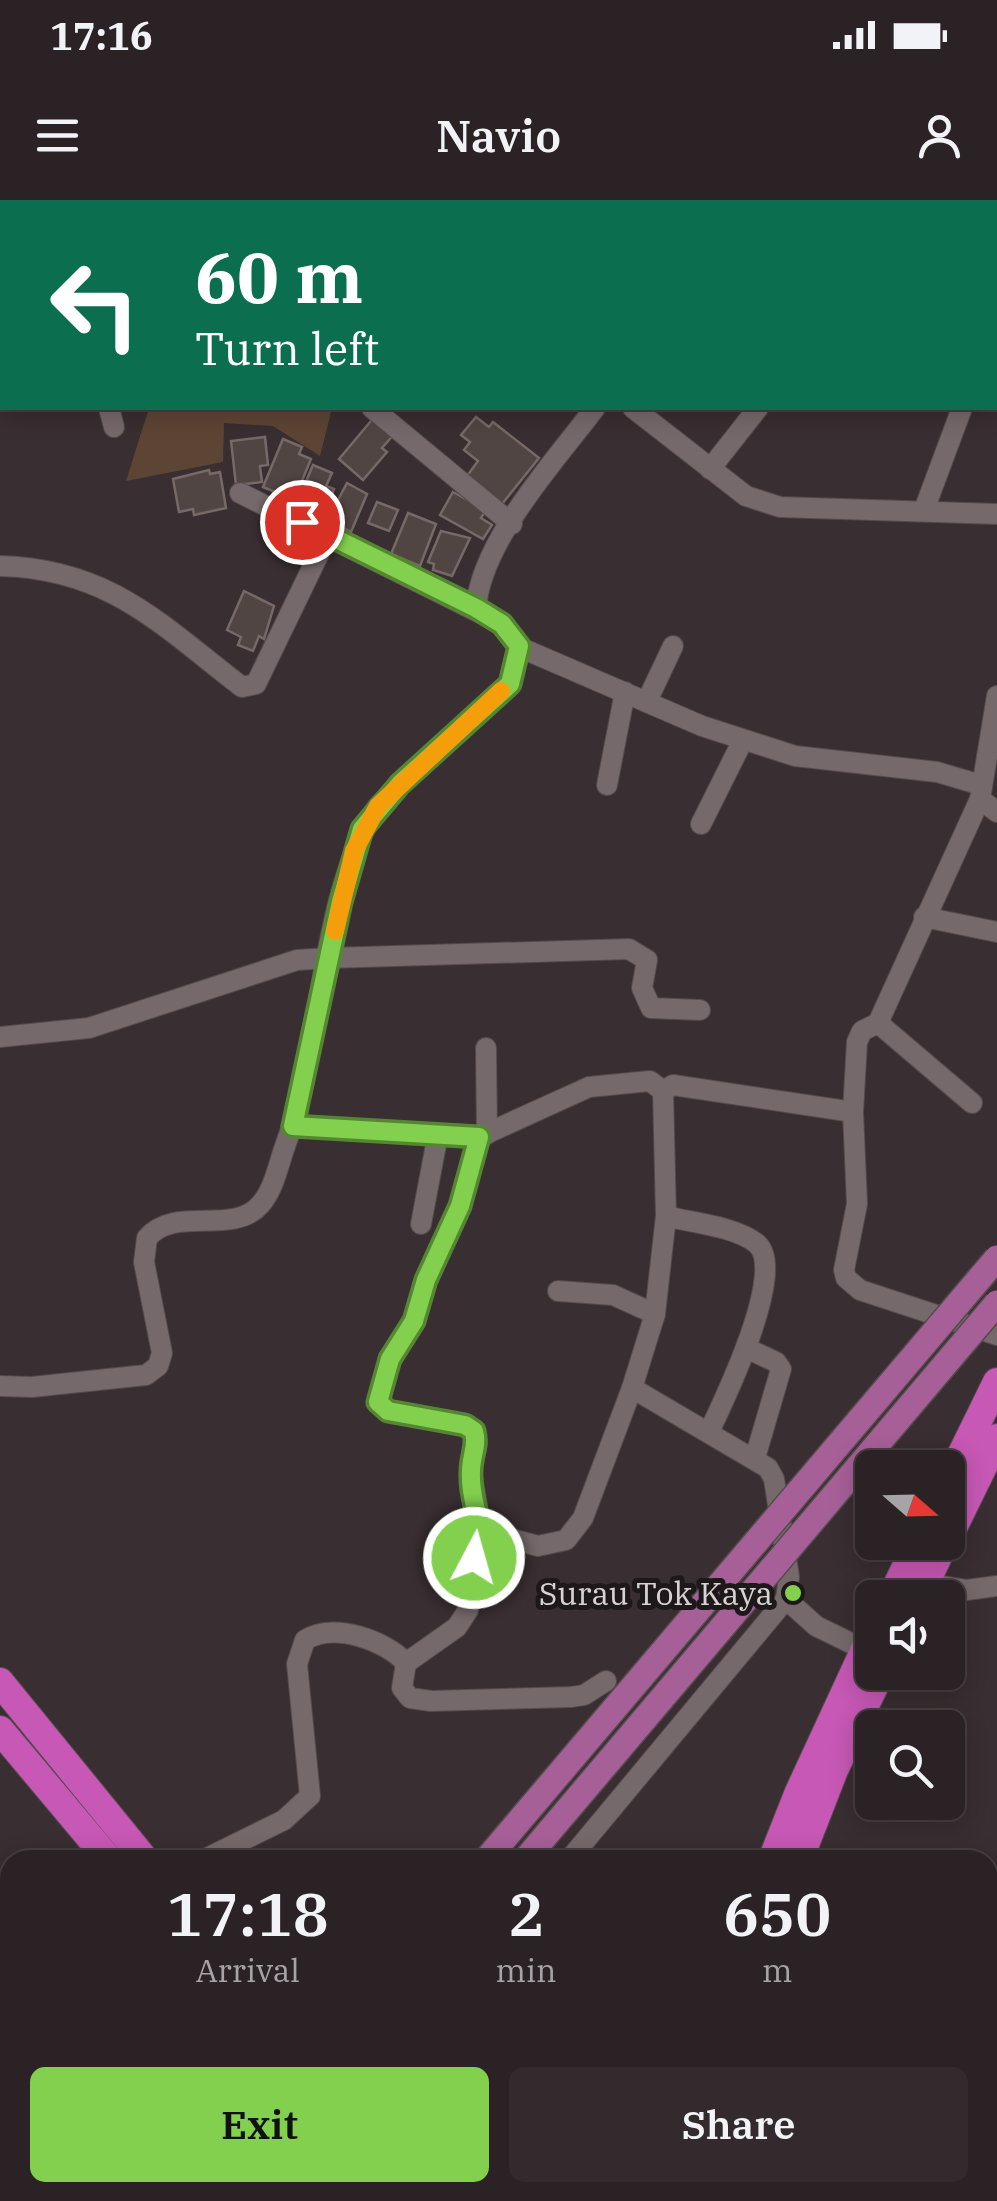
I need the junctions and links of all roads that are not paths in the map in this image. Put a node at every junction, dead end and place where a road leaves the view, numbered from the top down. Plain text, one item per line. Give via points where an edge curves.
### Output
1 (374, 410) edge
2 (594, 410) edge
3 (636, 410) edge
4 (756, 410) edge
5 (961, 410) edge
6 (710, 469) junction
7 (240, 493) dead end
8 (924, 510) junction
9 (997, 514) edge
10 (512, 524) junction
11 (328, 534) junction
12 (0, 566) edge
13 (476, 608) junction
14 (519, 646) junction
15 (673, 646) dead end
16 (625, 692) junction
17 (997, 696) edge
18 (647, 701) junction
19 (994, 725) edge
20 (743, 740) junction
21 (607, 785) dead end
22 (986, 799) edge
23 (700, 824) dead end
24 (924, 917) junction
25 (997, 932) edge
26 (328, 958) junction
27 (700, 1010) dead end
28 (878, 1023) junction
29 (0, 1038) edge
30 (486, 1048) dead end
31 (663, 1090) junction
32 (972, 1103) dead end
33 (853, 1112) junction
34 (293, 1126) junction
35 (438, 1134) junction
36 (483, 1135) junction
37 (666, 1216) junction
38 (421, 1224) dead end
39 (997, 1258) edge
40 (558, 1290) dead end
41 (997, 1303) edge
42 (655, 1314) junction
43 (997, 1335) edge
44 (748, 1349) junction
45 (997, 1382) edge
46 (0, 1386) edge
47 (632, 1388) junction
48 (709, 1432) junction
49 (997, 1438) edge
50 (964, 1450) edge
51 (756, 1458) junction
52 (965, 1502) edge
53 (481, 1532) junction
54 (997, 1586) edge
55 (965, 1590) edge
56 (786, 1599) junction
57 (855, 1644) edge
58 (406, 1663) junction
59 (606, 1681) dead end
60 (0, 1682) edge
61 (855, 1689) edge
62 (860, 1690) edge
63 (0, 1721) edge
64 (0, 1730) edge
65 (25, 1762) junction
66 (100, 1850) edge
67 (137, 1850) edge
68 (223, 1850) edge
69 (494, 1850) edge
70 (533, 1850) edge
71 (577, 1850) edge
72 (777, 1850) edge
73 (803, 1850) edge

1 - 10 street
2 - 10 street
3 - 6 street
4 - 6 street
5 - 8 street
6 - 8 street via 746,496 780,507
7 - 11 street
8 - 9 street
10 - 13 street via 478,583
11 - 12 street via 256,684 242,687 124,596 60,571
11 - 13 street
13 - 14 street via 502,624
14 - 16 street
14 - 26 street via 510,684 378,806 362,829
15 - 18 street
16 - 18 street
16 - 21 street
17 - 19 street
18 - 20 street
19 - 22 street
20 - 22 street via 795,756 937,772
20 - 23 street
22 - 24 street
24 - 25 street
24 - 28 street
26 - 27 street via 629,949 647,960 642,988 651,1008
26 - 29 street via 297,960 88,1028
26 - 34 street
28 - 32 street
28 - 33 street via 857,1042
30 - 36 street
31 - 33 street via 673,1085
31 - 36 street via 650,1081 589,1087
31 - 37 street
33 - 43 street via 857,1204 846,1278 860,1290
34 - 35 street
34 - 46 street via 260,1206 239,1217 166,1224 148,1238 144,1262 162,1353 158,1366 146,1375
35 - 36 street
35 - 38 street
36 - 53 street via 378,1402 388,1411 474,1431 470,1470
37 - 42 street
37 - 44 street via 738,1235 763,1252
39 - 69 main road, bridge
40 - 42 street via 613,1295
41 - 70 main road, bridge
42 - 47 street
44 - 48 street
44 - 51 street via 781,1369
45 - 50 highway
47 - 48 street
47 - 53 street via 583,1518 566,1540 538,1546
48 - 51 street
49 - 52 highway
51 - 56 street via 774,1478 789,1577
53 - 58 street via 468,1610 457,1627
54 - 55 street
56 - 57 street via 816,1626
56 - 71 street
58 - 59 street via 402,1688 417,1700 571,1698
58 - 68 street via 388,1647 347,1634 305,1640 297,1664 310,1796 284,1820
60 - 67 highway
61 - 72 highway
62 - 73 highway
63 - 65 highway
64 - 65 highway
65 - 66 highway

